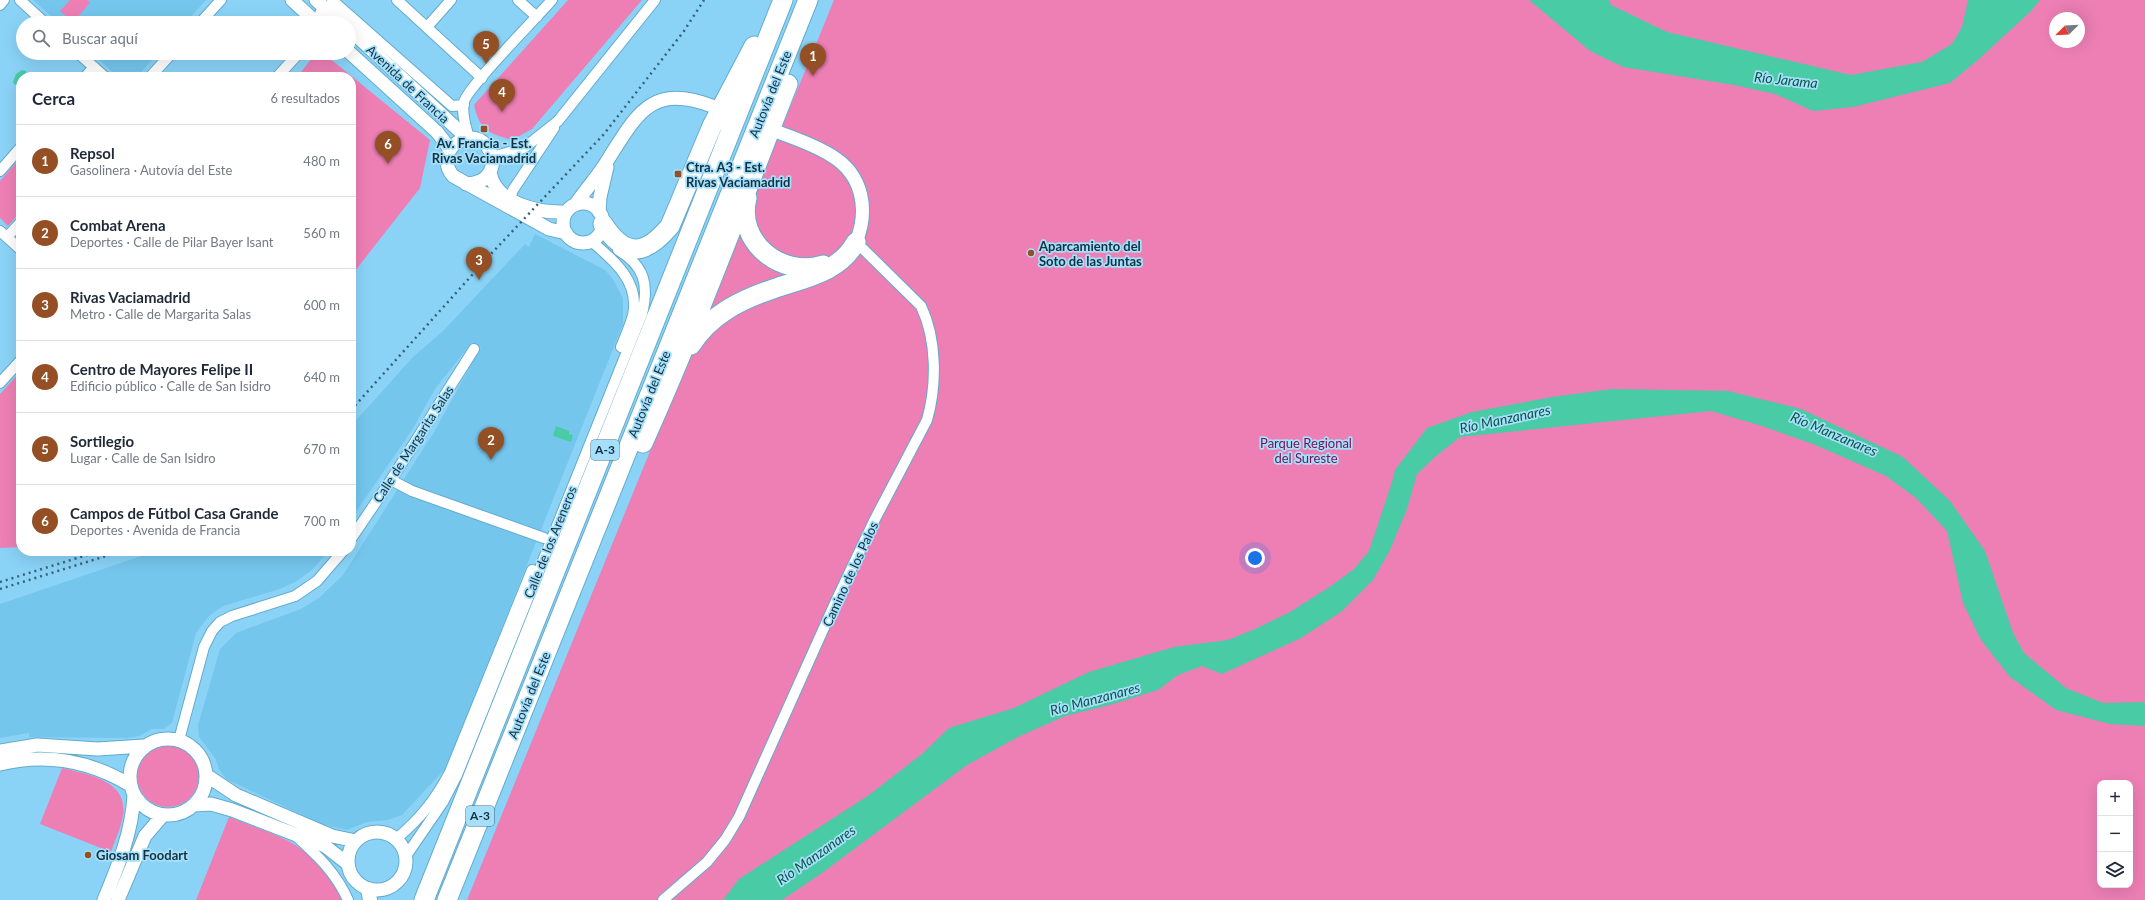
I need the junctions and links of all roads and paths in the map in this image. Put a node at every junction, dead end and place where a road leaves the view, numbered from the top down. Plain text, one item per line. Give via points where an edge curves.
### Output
1 (4, 0) edge
2 (20, 0) edge
3 (221, 0) edge
4 (292, 0) edge
5 (316, 0) edge
6 (397, 0) edge
7 (451, 0) edge
8 (518, 0) edge
9 (552, 0) edge
10 (655, 0) edge
11 (777, 0) edge
12 (783, 0) edge
13 (808, 0) edge
14 (821, 0) edge
15 (0, 5) edge
16 (336, 5) edge
17 (38, 16) edge
18 (206, 16) edge
19 (309, 16) edge
20 (320, 16) edge
21 (343, 16) edge
22 (349, 16) edge
23 (537, 17) junction
24 (356, 22) edge
25 (427, 27) junction
26 (356, 35) edge
27 (356, 58) edge
28 (86, 60) edge
29 (166, 60) edge
30 (293, 60) edge
31 (94, 67) junction
32 (90, 72) edge
33 (100, 72) edge
34 (155, 72) edge
35 (282, 72) edge
36 (482, 78) junction
37 (464, 105) junction
38 (712, 106) dead end
39 (558, 121) junction
40 (778, 132) dead end
41 (468, 138) junction
42 (450, 149) junction
43 (16, 153) edge
44 (492, 157) junction
45 (610, 158) junction
46 (0, 171) edge
47 (490, 172) junction
48 (752, 176) junction
49 (466, 184) junction
50 (510, 199) junction
51 (571, 209) junction
52 (601, 223) junction
53 (16, 226) edge
54 (566, 233) junction
55 (4, 234) edge
56 (591, 241) junction
57 (856, 242) junction
58 (16, 245) edge
59 (474, 349) dead end
60 (679, 362) junction
61 (16, 365) edge
62 (1, 381) edge
63 (391, 480) junction
64 (356, 532) edge
65 (544, 538) junction
66 (590, 544) junction
67 (339, 556) edge
68 (179, 740) junction
69 (144, 746) junction
70 (0, 751) edge
71 (0, 764) edge
72 (206, 775) junction
73 (132, 790) junction
74 (194, 805) junction
75 (163, 815) junction
76 (296, 836) junction
77 (396, 839) junction
78 (356, 841) junction
79 (406, 856) junction
80 (348, 864) junction
81 (369, 894) edge
82 (104, 900) edge
83 (118, 900) edge
84 (348, 900) edge
85 (424, 900) edge
86 (447, 900) edge
87 (663, 900) edge

1 - 15 street
2 - 17 street
3 - 18 street
4 - 19 street
5 - 16 street
6 - 25 street
7 - 25 street
8 - 23 street
9 - 23 street
10 - 39 street
11 - 52 highway via 712,126 670,226 646,247 630,248 616,242
12 - 85 highway, Autovía del Este / A-3
13 - 66 highway, Autovía del Este / A-3
14 - 48 highway
16 - 20 street
16 - 21 street
16 - 22 street
23 - 36 street
24 - 37 street via 452,106
25 - 36 street
26 - 41 street, Avenida de Francia
27 - 42 street, Avenida de Francia via 437,132
28 - 31 street
29 - 34 street
30 - 35 street
31 - 32 street
31 - 33 street
36 - 37 street via 464,100
37 - 41 street
38 - 45 street via 682,97 650,106 629,125
39 - 44 street via 524,148
39 - 50 street via 513,190
40 - 57 street via 832,156 850,173 861,196 864,213
41 - 42 street via 458,141
41 - 44 street via 483,142
42 - 49 street via 448,170 457,180
43 - 46 street
44 - 47 street
45 - 51 street
45 - 52 street via 600,197
47 - 49 street via 480,182
47 - 50 street via 500,193
48 - 57 highway via 745,216 757,244 775,261 790,267 813,268 831,263
48 - 60 highway
49 - 54 street via 553,230
50 - 51 street via 540,211
51 - 52 street via 588,204
51 - 54 street via 563,222
52 - 56 street
52 - 79 street, Calle de los Areneros via 616,248 628,256 639,271 646,287 642,314 457,775 443,802
53 - 55 street
54 - 56 street via 575,242
55 - 58 street
56 - 65 street, Calle de los Areneros via 614,260 630,283 633,316
57 - 60 highway via 849,254 820,274 771,289 732,305 702,328
57 - 87 street, Camino de los Palos via 922,306 930,341 933,377 927,420 836,601 739,817 707,862
59 - 63 street, Calle de Margarita Salas
60 - 66 highway via 605,527
61 - 62 street
63 - 64 street, Calle de Margarita Salas
63 - 65 street via 412,491
65 - 77 street, Calle de los Areneros via 450,772 436,798 418,821
66 - 86 highway, Autovía del Este / A-3
67 - 68 street via 317,581 294,596 232,616 220,622 212,631 204,647
68 - 69 street via 155,740
68 - 72 street via 195,750 205,766
69 - 70 street via 98,749 38,745
69 - 73 street via 134,757 130,771
71 - 73 street via 39,759 68,761 96,768
72 - 74 street via 201,796
72 - 78 street via 236,795 332,836
73 - 75 street via 142,804 151,811
73 - 82 street via 133,814 127,840
74 - 75 street via 179,813
74 - 76 street via 211,804 228,808
75 - 83 street via 145,836
76 - 80 street via 328,848
76 - 84 street via 334,873
77 - 78 street via 389,834 372,833
77 - 79 street
78 - 80 street via 351,849
79 - 81 street via 404,871 396,883
80 - 81 street via 353,877

